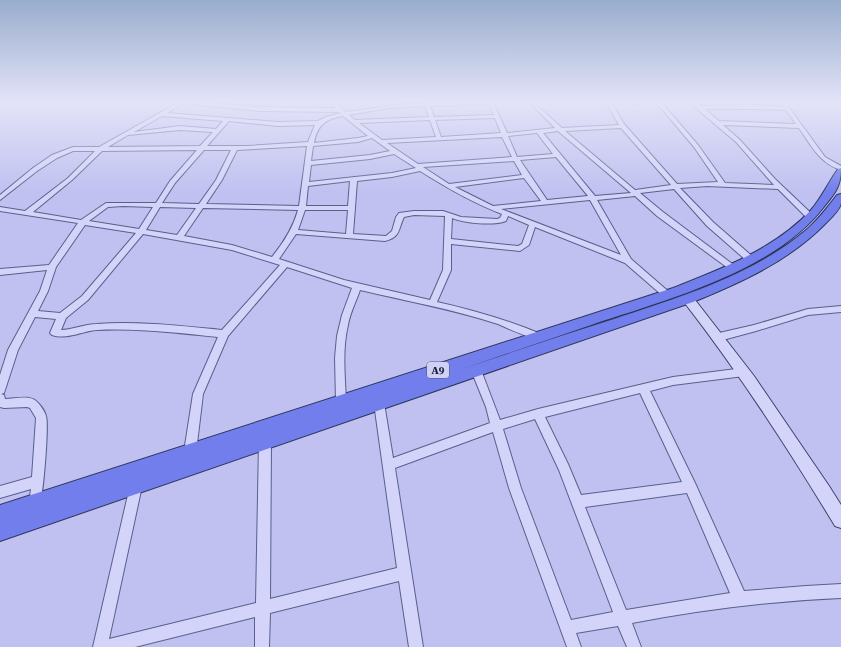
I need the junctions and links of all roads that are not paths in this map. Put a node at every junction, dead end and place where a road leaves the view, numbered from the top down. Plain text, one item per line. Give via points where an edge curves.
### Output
1 (129, 132) edge
2 (146, 132) edge
3 (217, 132) edge
4 (313, 132) edge
5 (369, 132) edge
6 (437, 132) edge
7 (537, 132) edge
8 (539, 132) edge
9 (563, 132) edge
10 (628, 132) edge
11 (684, 132) edge
12 (727, 132) edge
13 (804, 132) edge
14 (124, 135) junction
15 (504, 135) junction
16 (374, 136) junction
17 (439, 138) junction
18 (382, 142) junction
19 (310, 144) junction
20 (235, 148) junction
21 (100, 149) junction
22 (202, 149) junction
23 (395, 152) junction
24 (558, 155) junction
25 (516, 159) junction
26 (308, 163) junction
27 (419, 168) junction
28 (841, 169) edge
29 (526, 176) junction
30 (354, 178) junction
31 (305, 184) junction
32 (724, 185) junction
33 (448, 186) junction
34 (675, 186) junction
35 (780, 187) junction
36 (636, 193) junction
37 (841, 197) edge
38 (0, 198) edge
39 (593, 199) junction
40 (546, 203) junction
41 (157, 205) junction
42 (200, 207) junction
43 (303, 208) junction
44 (351, 208) junction
45 (492, 208) junction
46 (0, 209) edge
47 (27, 213) junction
48 (506, 213) junction
49 (448, 216) junction
50 (811, 217) junction
51 (84, 221) junction
52 (533, 224) junction
53 (141, 232) junction
54 (294, 232) junction
55 (349, 237) junction
56 (179, 238) junction
57 (448, 241) junction
58 (750, 259) junction
59 (274, 260) junction
60 (628, 261) junction
61 (285, 264) junction
62 (52, 267) junction
63 (732, 268) junction
64 (0, 272) edge
65 (357, 286) junction
66 (666, 294) junction
67 (688, 299) junction
68 (432, 304) junction
69 (841, 309) edge
70 (32, 314) junction
71 (62, 316) junction
72 (224, 334) junction
73 (538, 336) junction
74 (719, 337) junction
75 (4, 369) edge
76 (476, 370) junction
77 (744, 372) junction
78 (643, 388) junction
79 (0, 390) edge
80 (0, 398) edge
81 (341, 401) junction
82 (380, 403) junction
83 (538, 414) junction
84 (496, 426) junction
85 (265, 441) junction
86 (190, 452) junction
87 (389, 465) junction
88 (38, 481) junction
89 (136, 486) junction
90 (691, 487) junction
91 (0, 492) edge
92 (577, 502) junction
93 (35, 504) junction
94 (0, 515) edge
95 (841, 520) edge
96 (0, 531) edge
97 (404, 573) junction
98 (841, 591) edge
99 (740, 599) junction
100 (263, 608) junction
101 (623, 618) junction
102 (567, 628) junction
103 (100, 647) edge
104 (106, 647) edge
105 (262, 647) edge
106 (416, 647) edge
107 (574, 647) edge
108 (634, 647) edge

1 - 14 street
2 - 14 street
3 - 22 street
4 - 19 street
5 - 16 street
6 - 17 street
7 - 15 street
8 - 24 street
9 - 36 street
10 - 34 street
11 - 32 street
12 - 35 street
13 - 28 street via 825,160
14 - 21 street
15 - 17 street
15 - 25 street
16 - 18 street
16 - 19 street
17 - 18 street
18 - 23 street
19 - 20 street
19 - 26 street
20 - 22 street
20 - 42 street via 219,180
21 - 22 street
21 - 38 street via 73,149 60,152
21 - 47 street via 70,179
22 - 41 street via 172,182
23 - 26 street
23 - 27 street
24 - 25 street
24 - 39 street
25 - 27 street
25 - 29 street
26 - 31 street
27 - 30 street via 392,176
27 - 33 street
28 - 50 highway, A9 via 829,194
29 - 33 street
29 - 40 street
30 - 31 street
30 - 44 street
31 - 43 street
32 - 34 street
32 - 35 street
33 - 45 street
34 - 36 street
34 - 58 street via 710,224
35 - 50 street
36 - 39 street
36 - 63 street
37 - 67 highway, A9 via 823,222 794,248 730,282
39 - 40 street
39 - 60 street
40 - 45 street
41 - 42 street
41 - 51 street via 106,205
41 - 53 street
42 - 43 street
42 - 56 street
43 - 44 street
43 - 54 street
44 - 55 street
45 - 48 street
46 - 47 street
47 - 51 street
48 - 49 street via 503,219 498,220 460,220
48 - 52 street
49 - 55 street via 436,213 402,215 391,238
49 - 57 street
50 - 58 highway, A9 via 782,242
51 - 53 street
51 - 62 street
52 - 57 street via 525,245 520,249
52 - 60 street
53 - 56 street
53 - 71 street via 93,289
54 - 55 street
54 - 59 street
56 - 59 street via 213,243
57 - 68 street via 447,270
58 - 63 highway, A9
59 - 61 street
60 - 66 street
61 - 65 street
61 - 72 street
62 - 64 street
62 - 70 street via 44,291
63 - 66 highway, A9
65 - 68 street
65 - 81 street via 346,316 339,356
66 - 73 highway, A9
67 - 74 main road
67 - 76 highway, A9
68 - 73 street via 518,327
69 - 74 street via 808,312
70 - 71 street
70 - 75 street
71 - 72 street via 55,333 57,334 95,327 152,327
72 - 86 street via 198,394
73 - 81 highway, A9
74 - 77 main road
75 - 79 street
76 - 82 highway, A9
76 - 84 street
77 - 78 street via 673,381
77 - 95 main road
78 - 83 street
78 - 90 street
80 - 88 street via 4,404 28,402 34,405 41,417
81 - 86 highway, A9
82 - 85 highway, A9
82 - 87 street
83 - 84 street
83 - 92 street
84 - 87 street
84 - 102 street via 515,488
85 - 89 highway, A9
85 - 100 street
86 - 93 highway, A9
87 - 97 street
88 - 91 street
88 - 93 street
89 - 96 highway, A9
89 - 103 street
90 - 92 street
90 - 99 street
92 - 101 street
93 - 94 highway, A9
97 - 100 street
97 - 106 street
98 - 99 street via 800,592
99 - 101 street via 683,606
100 - 104 street
100 - 105 street
101 - 102 street
101 - 108 street
102 - 107 street

